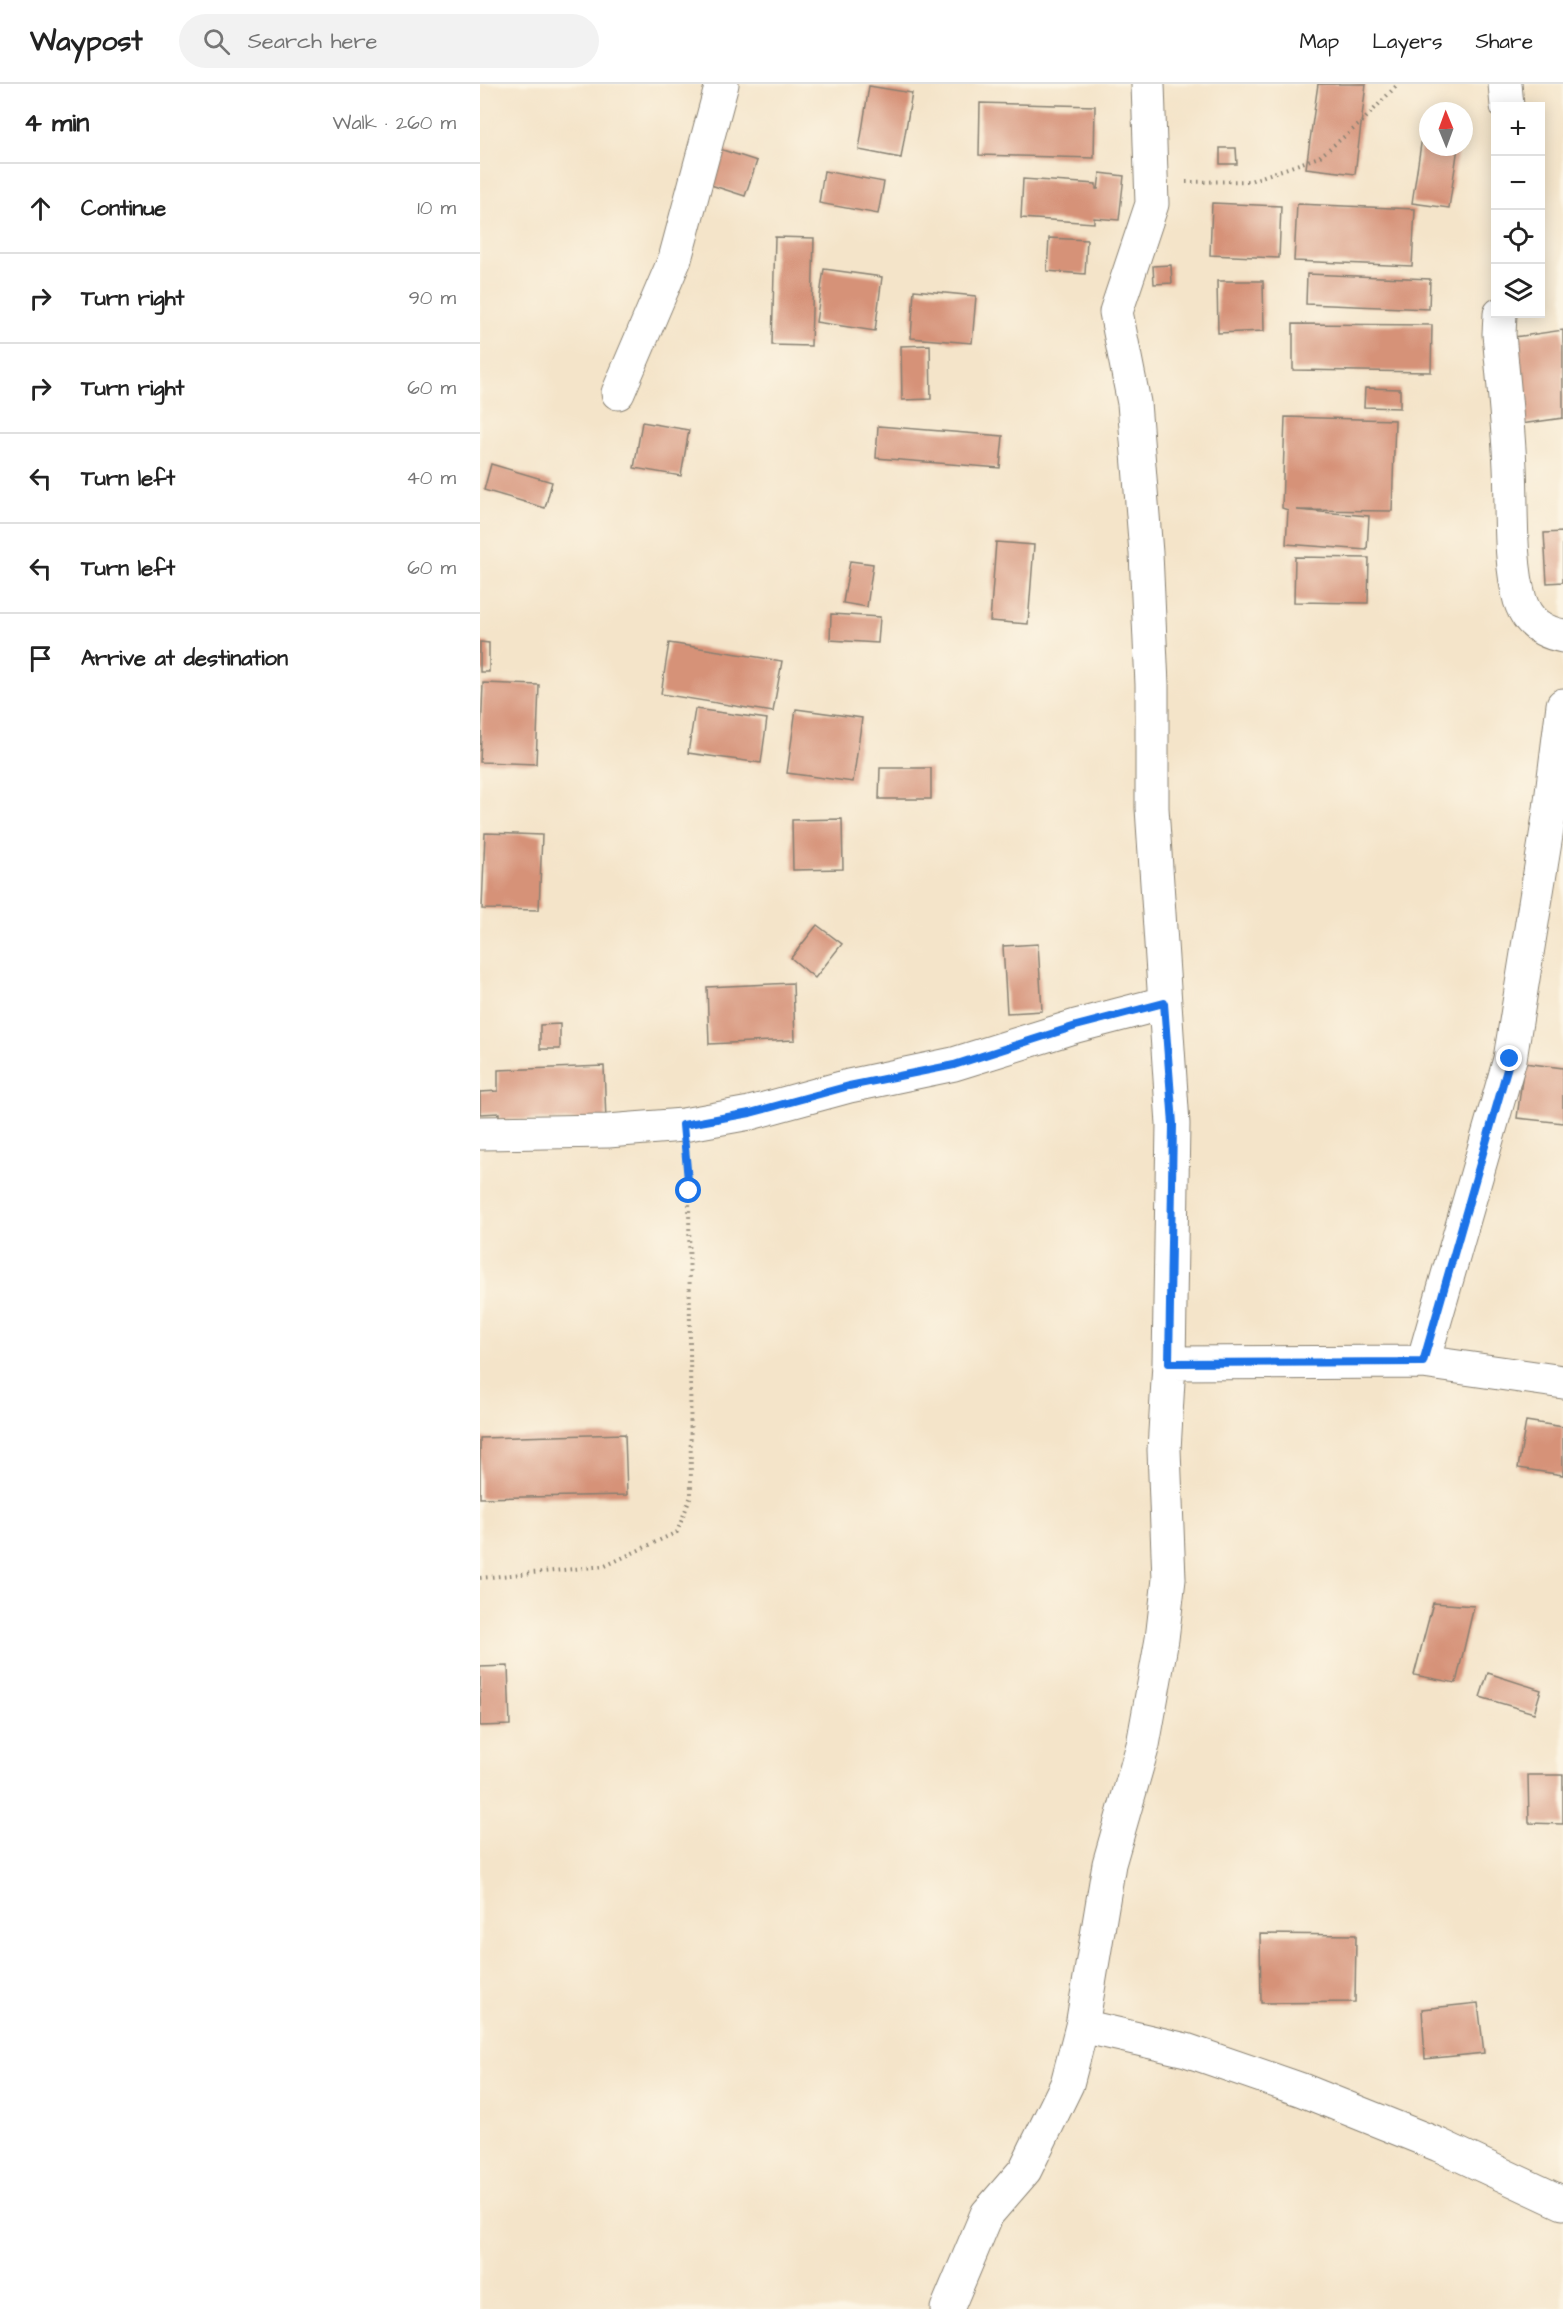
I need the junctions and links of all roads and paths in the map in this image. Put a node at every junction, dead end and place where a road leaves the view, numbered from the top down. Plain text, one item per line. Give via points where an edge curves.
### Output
1 (722, 84) edge
2 (1148, 84) edge
3 (1398, 84) edge
4 (1505, 84) edge
5 (1507, 102) edge
6 (1152, 183) junction
7 (1500, 318) edge
8 (618, 393) dead end
9 (1563, 636) edge
10 (1563, 705) edge
11 (1164, 1003) junction
12 (683, 1125) junction
13 (480, 1133) edge
14 (1423, 1362) junction
15 (1169, 1363) junction
16 (1563, 1382) edge
17 (480, 1578) edge
18 (1082, 2026) junction
19 (1563, 2203) edge
20 (947, 2309) edge

1 - 8 street via 675,259
2 - 6 street
3 - 6 path via 1361,123 1319,157 1250,181
4 - 5 street
6 - 11 street via 1152,204 1116,312 1134,403 1146,553 1152,808
7 - 9 street via 1513,540 1521,601 1530,619 1546,633
10 - 14 street via 1510,1059
11 - 12 street via 954,1065
11 - 15 street via 1173,1124
12 - 13 street via 608,1131
12 - 17 path via 689,1191 691,1496 676,1532 605,1566
14 - 15 street
14 - 16 street
15 - 18 street via 1164,1450 1169,1579 1162,1639 1143,1745 1109,1864
18 - 19 street via 1186,2050 1302,2090 1439,2145
18 - 20 street via 1066,2084 1025,2170 987,2214

